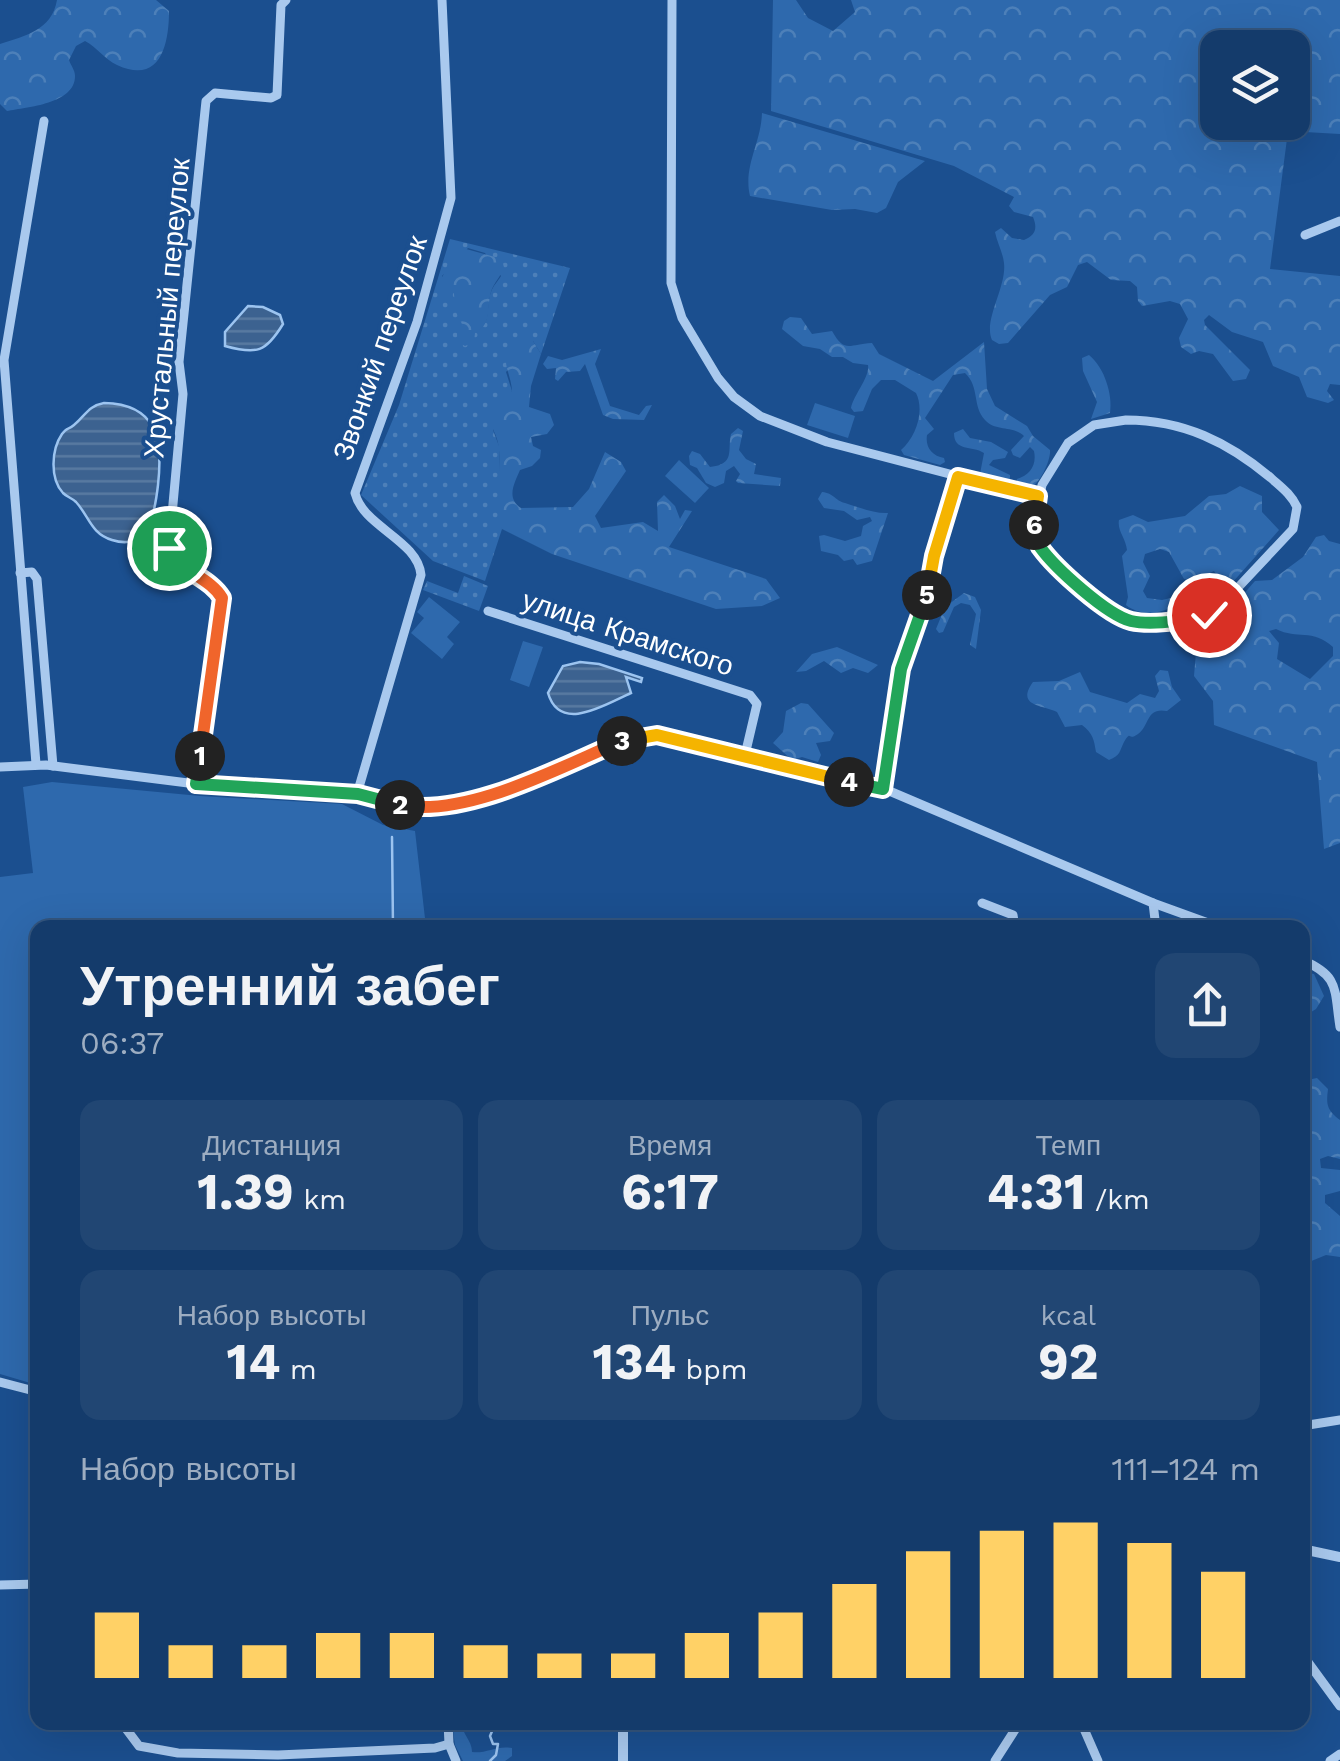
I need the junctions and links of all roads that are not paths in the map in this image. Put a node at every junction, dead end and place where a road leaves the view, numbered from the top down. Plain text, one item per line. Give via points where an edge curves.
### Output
1 (286, 0) edge
2 (442, 0) edge
3 (672, 0) edge
4 (44, 121) dead end
5 (1340, 221) edge
6 (1306, 236) dead end
7 (2, 360) edge
8 (958, 477) junction
9 (1038, 496) junction
10 (20, 574) junction
11 (488, 611) dead end
12 (745, 755) junction
13 (36, 764) junction
14 (53, 766) junction
15 (0, 767) edge
16 (196, 784) junction
17 (883, 789) junction
18 (358, 794) junction
19 (1153, 902) junction
20 (982, 903) dead end
21 (1014, 920) edge
22 (1155, 920) edge
23 (1201, 920) edge
24 (1310, 963) edge
25 (1340, 1027) edge
26 (0, 1382) edge
27 (30, 1390) edge
28 (1340, 1420) edge
29 (1310, 1425) edge
30 (1310, 1551) edge
31 (1340, 1556) edge
32 (30, 1584) edge
33 (0, 1585) edge
34 (1310, 1665) edge
35 (1340, 1706) edge
36 (127, 1730) edge
37 (448, 1730) edge
38 (623, 1730) edge
39 (1015, 1730) edge
40 (1084, 1730) edge
41 (449, 1744) junction
42 (1340, 1754) edge
43 (456, 1761) edge
44 (622, 1761) edge
45 (994, 1761) edge
46 (1098, 1761) edge
47 (1330, 1761) edge

1 - 16 street, Хрустальный переулок via 277,95 215,94 206,101 179,356 183,394 169,548 222,598
2 - 18 street, Звонкий переулок via 451,198 417,322 355,493 359,506 416,560 421,575
3 - 8 street via 670,271 689,330 727,390 760,416 827,442
4 - 7 street
5 - 6 street
7 - 10 street
8 - 9 street
8 - 17 street via 924,610 901,669
9 - 9 street via 1034,527 1040,546 1117,615 1140,622 1201,617 1221,608 1298,517 1290,495 1237,451 1189,429 1139,420 1103,422 1075,436
10 - 13 street
10 - 14 street via 32,572 38,579
11 - 12 street, улица Крамского via 750,695 758,704
12 - 17 street
12 - 18 street via 646,735 465,801 411,807
13 - 14 street
13 - 15 street
14 - 16 street
16 - 18 street
17 - 19 street
19 - 22 street
19 - 23 street
20 - 21 street
24 - 25 street via 1332,976
26 - 27 street
28 - 29 street
30 - 31 street
32 - 33 street
34 - 35 street
36 - 41 street via 139,1746 178,1753 278,1755
37 - 41 street
38 - 44 street
39 - 45 street
40 - 46 street
41 - 43 street
42 - 47 street

